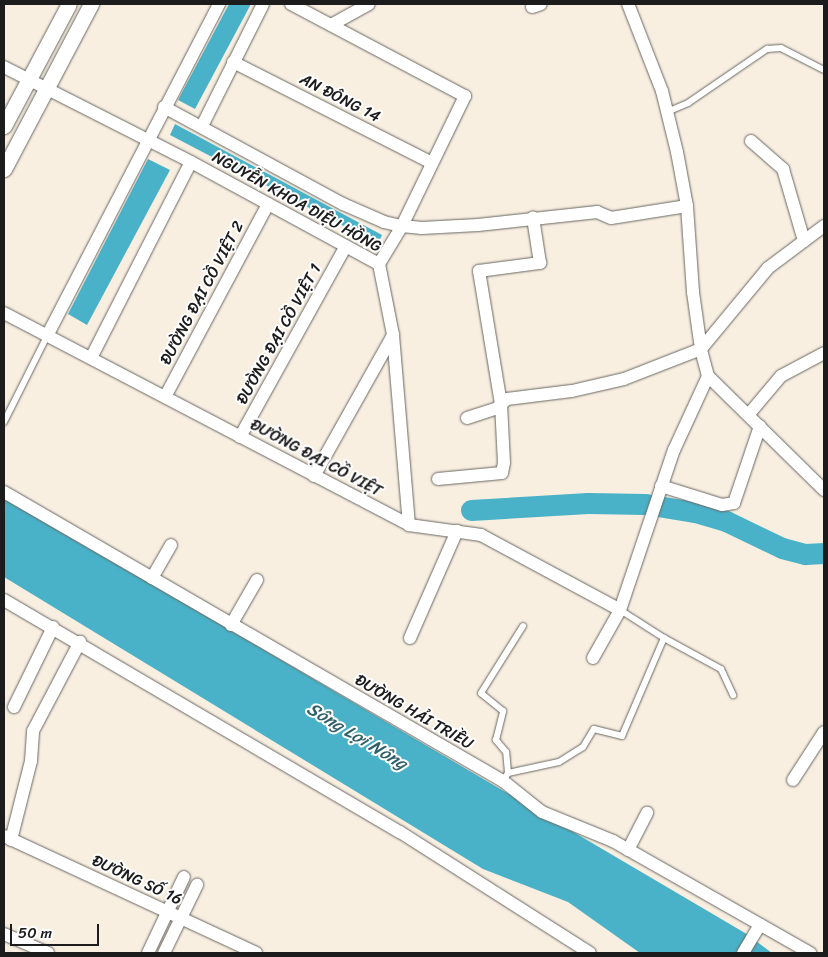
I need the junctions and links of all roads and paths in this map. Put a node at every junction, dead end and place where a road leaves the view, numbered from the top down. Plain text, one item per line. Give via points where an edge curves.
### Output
1 (69, 4) edge
2 (91, 4) edge
3 (219, 4) edge
4 (263, 4) edge
5 (291, 4) edge
6 (369, 4) edge
7 (628, 4) edge
8 (331, 25) junction
9 (233, 62) junction
10 (4, 67) edge
11 (824, 70) edge
12 (27, 80) junction
13 (46, 88) junction
14 (164, 108) junction
15 (667, 112) junction
16 (4, 126) edge
17 (202, 126) junction
18 (146, 141) junction
19 (750, 141) dead end
20 (191, 162) junction
21 (432, 164) junction
22 (4, 169) edge
23 (268, 204) junction
24 (687, 206) junction
25 (533, 218) junction
26 (402, 226) junction
27 (824, 226) edge
28 (804, 241) junction
29 (346, 246) junction
30 (379, 264) junction
31 (4, 313) edge
32 (393, 335) junction
33 (47, 336) junction
34 (701, 349) junction
35 (824, 353) edge
36 (90, 358) junction
37 (708, 376) junction
38 (165, 397) junction
39 (501, 404) junction
40 (749, 414) junction
41 (467, 418) dead end
42 (4, 422) edge
43 (760, 426) junction
44 (240, 437) junction
45 (314, 476) junction
46 (438, 479) dead end
47 (660, 490) junction
48 (824, 490) edge
49 (4, 492) edge
50 (409, 525) junction
51 (457, 532) junction
52 (171, 545) dead end
53 (152, 578) junction
54 (257, 580) dead end
55 (4, 600) edge
56 (620, 610) junction
57 (231, 625) junction
58 (523, 626) dead end
59 (53, 627) junction
60 (410, 638) dead end
61 (664, 638) junction
62 (80, 642) junction
63 (593, 658) dead end
64 (733, 695) dead end
65 (14, 707) dead end
66 (824, 732) edge
67 (506, 777) junction
68 (793, 780) dead end
69 (647, 813) dead end
70 (8, 838) edge
71 (628, 850) junction
72 (184, 877) dead end
73 (197, 885) dead end
74 (167, 911) junction
75 (180, 918) junction
76 (760, 925) junction
77 (4, 934) edge
78 (48, 953) edge
79 (148, 953) edge
80 (164, 953) edge
81 (256, 953) edge
82 (590, 953) edge
83 (743, 953) edge
84 (810, 953) edge

1 - 12 street
2 - 13 street
3 - 14 street
4 - 9 street
5 - 8 street
6 - 8 street
7 - 15 street
8 - 21 street via 465,96
9 - 17 street
9 - 21 street, AN ĐÔNG 14
10 - 12 street, NGUYỄN KHOA DIỆU HỒNG
11 - 15 lane via 781,48 767,49 688,103
12 - 13 street, NGUYỄN KHOA DIỆU HỒNG
12 - 16 street
13 - 18 street, NGUYỄN KHOA DIỆU HỒNG
13 - 22 street
14 - 17 street
14 - 18 street
15 - 24 street
17 - 26 street via 343,204 384,222
18 - 20 street, NGUYỄN KHOA DIỆU HỒNG
18 - 33 street
19 - 28 street via 783,169
20 - 23 street, NGUYỄN KHOA DIỆU HỒNG
20 - 36 street
21 - 26 street
23 - 29 street, NGUYỄN KHOA DIỆU HỒNG
23 - 38 street, ĐƯỜNG ĐẠI CỒ VIỆT 2
24 - 25 street via 611,218 597,212
24 - 34 street
25 - 26 street via 422,228
25 - 39 street via 540,263 479,271
26 - 30 street
27 - 28 street
28 - 34 street via 768,268
29 - 30 street, NGUYỄN KHOA DIỆU HỒNG
29 - 44 street, ĐƯỜNG ĐẠI CỒ VIỆT 1
30 - 32 street, NGUYỄN KHOA DIỆU HỒNG
31 - 33 street, ĐƯỜNG ĐẠI CỒ VIỆT
32 - 45 street
32 - 50 street, NGUYỄN KHOA DIỆU HỒNG
33 - 36 street, ĐƯỜNG ĐẠI CỒ VIỆT
33 - 42 lane
34 - 37 street
34 - 39 street via 624,379 572,391 507,399
35 - 40 street via 781,376
36 - 38 street, ĐƯỜNG ĐẠI CỒ VIỆT
37 - 40 street
37 - 47 street
38 - 44 street, ĐƯỜNG ĐẠI CỒ VIỆT
39 - 41 street
39 - 46 street via 502,473
40 - 43 street
43 - 47 street via 734,503 722,505
43 - 48 street
44 - 45 street, ĐƯỜNG ĐẠI CỒ VIỆT
45 - 50 street, ĐƯỜNG ĐẠI CỒ VIỆT
47 - 56 street
49 - 53 street, ĐƯỜNG HẢI TRIỀU
50 - 51 street, ĐƯỜNG ĐẠI CỒ VIỆT
51 - 56 street, ĐƯỜNG ĐẠI CỒ VIỆT via 481,534
51 - 60 street
52 - 53 street
53 - 57 street, ĐƯỜNG HẢI TRIỀU
54 - 57 street
55 - 59 street
56 - 61 lane
56 - 63 street
57 - 67 street, ĐƯỜNG HẢI TRIỀU
58 - 67 lane via 480,693 503,711 496,740 506,752
59 - 62 street
59 - 65 street
61 - 64 lane via 721,669
61 - 67 lane via 622,736 594,729 584,747 559,762
62 - 70 street via 33,731 31,761
62 - 82 street via 400,832
66 - 68 street
67 - 71 street, ĐƯỜNG HẢI TRIỀU via 542,812
69 - 71 street
70 - 74 street, ĐƯỜNG SỐ 16
71 - 76 street, ĐƯỜNG HẢI TRIỀU
72 - 74 street
73 - 75 street
74 - 75 street, ĐƯỜNG SỐ 16
74 - 79 street
75 - 80 street
75 - 81 street, ĐƯỜNG SỐ 16
76 - 83 street
76 - 84 street, ĐƯỜNG HẢI TRIỀU
77 - 78 street

